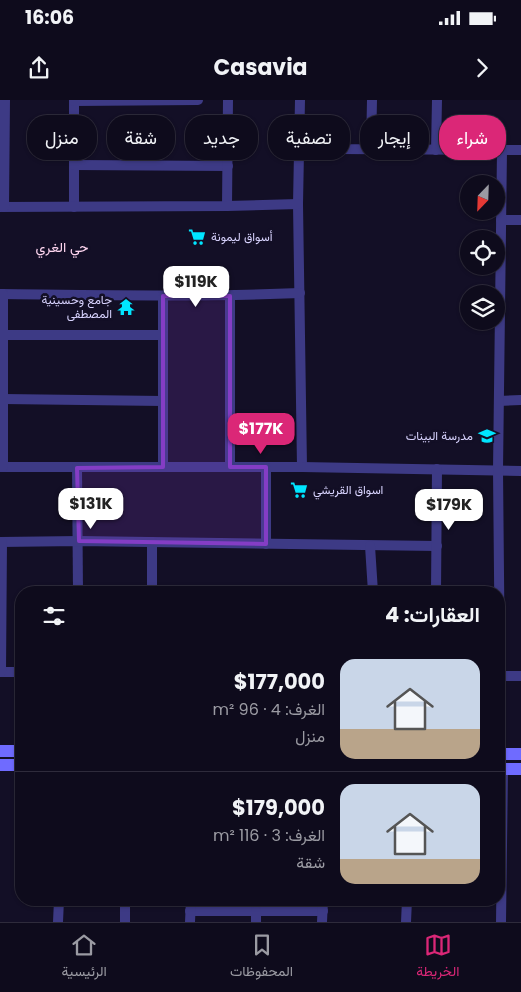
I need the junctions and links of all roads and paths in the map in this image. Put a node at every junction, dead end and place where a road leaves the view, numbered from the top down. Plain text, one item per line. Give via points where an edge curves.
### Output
1 (5, 100) edge
2 (198, 100) edge
3 (228, 100) edge
4 (300, 100) edge
5 (372, 100) edge
6 (437, 100) edge
7 (74, 101) edge
8 (300, 115) edge
9 (372, 115) edge
10 (429, 150) edge
11 (436, 150) joint
12 (506, 150) edge
13 (521, 150) edge
14 (299, 160) edge
15 (502, 160) edge
16 (74, 165) junction
17 (228, 166) junction
18 (502, 175) edge
19 (298, 204) junction
20 (227, 206) junction
21 (2, 207) edge
22 (74, 207) junction
23 (502, 220) edge
24 (505, 220) edge
25 (521, 220) edge
26 (1, 294) edge
27 (300, 294) junction
28 (163, 296) junction
29 (230, 296) junction
30 (2, 335) junction
31 (163, 335) junction
32 (2, 398) junction
33 (499, 400) junction
34 (521, 400) edge
35 (163, 401) junction
36 (1, 467) edge
37 (163, 467) junction
38 (230, 467) junction
39 (266, 467) junction
40 (302, 467) junction
41 (77, 468) junction
42 (437, 469) junction
43 (498, 470) junction
44 (521, 470) edge
45 (79, 541) junction
46 (1, 542) edge
47 (152, 542) junction
48 (266, 544) junction
49 (370, 546) junction
50 (437, 546) junction
51 (78, 586) edge
52 (152, 586) edge
53 (373, 586) edge
54 (436, 586) edge
55 (499, 586) edge
56 (0, 672) edge
57 (15, 672) edge
58 (505, 676) edge
59 (521, 676) edge
60 (0, 751) edge
61 (15, 751) edge
62 (505, 754) edge
63 (521, 754) edge
64 (0, 765) edge
65 (15, 765) edge
66 (505, 769) edge
67 (521, 770) edge
68 (58, 906) edge
69 (125, 906) edge
70 (190, 906) edge
71 (407, 906) edge
72 (502, 906) edge
73 (256, 910) junction
74 (190, 911) junction
75 (322, 917) edge
76 (58, 922) edge
77 (125, 922) edge
78 (190, 922) edge
79 (256, 922) edge
80 (406, 922) edge
81 (502, 922) edge

1 - 21 street
2 - 7 street
3 - 17 street
4 - 8 street
5 - 9 street
6 - 11 street
7 - 16 street
10 - 11 street
12 - 13 street
14 - 19 street
15 - 18 street
16 - 17 street
16 - 22 street
17 - 20 street
19 - 20 street
19 - 27 street
20 - 22 street
21 - 22 street
23 - 33 street
24 - 25 street
26 - 28 street
26 - 30 street
27 - 29 street
27 - 40 street
28 - 29 street
28 - 31 street
29 - 38 street
30 - 31 street
30 - 32 street
31 - 35 street
32 - 35 street
32 - 36 street
33 - 34 street
33 - 43 street
35 - 37 street
36 - 41 street
37 - 38 street
37 - 41 street
38 - 39 street
39 - 40 street
39 - 48 street
40 - 42 street
41 - 45 street
42 - 43 street
42 - 50 street
43 - 44 street
43 - 55 street
45 - 46 street
45 - 47 street
45 - 51 street
46 - 56 street
47 - 48 street
47 - 52 street
48 - 49 street
49 - 50 street
49 - 53 street
50 - 54 street
56 - 57 street
58 - 59 street
60 - 61 street
62 - 63 street
64 - 65 street
66 - 67 street
68 - 76 street
69 - 77 street
70 - 74 street
71 - 80 street
72 - 81 street
73 - 74 street
73 - 75 street
73 - 79 street
74 - 78 street

